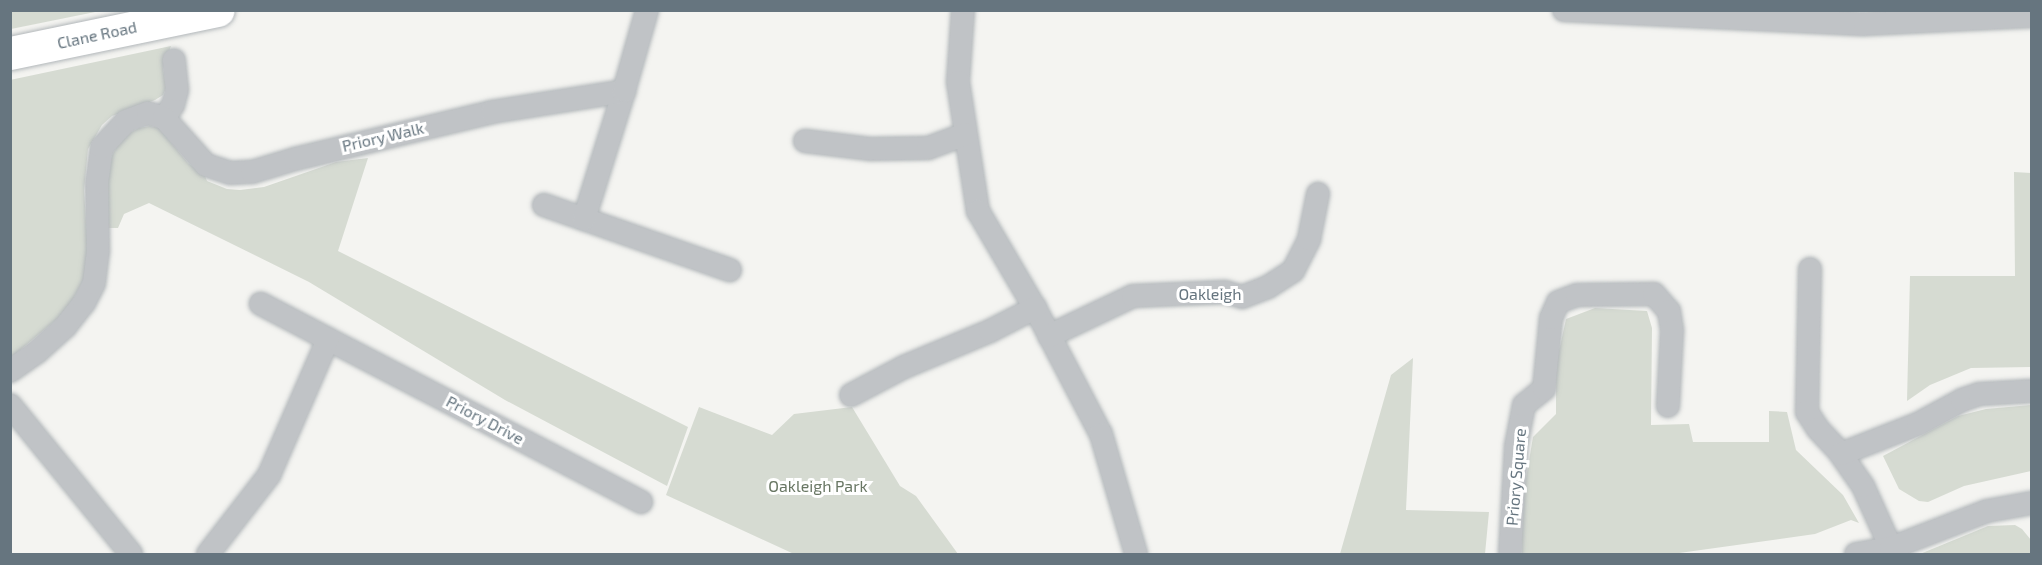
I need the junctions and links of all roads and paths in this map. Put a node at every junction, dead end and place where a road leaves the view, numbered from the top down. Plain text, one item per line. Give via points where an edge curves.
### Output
1 (218, 10) edge
2 (646, 10) edge
3 (963, 10) edge
4 (1564, 10) edge
5 (2031, 16) edge
6 (1795, 17) edge
7 (10, 53) edge
8 (174, 60) dead end
9 (624, 91) junction
10 (164, 118) junction
11 (966, 134) junction
12 (805, 141) dead end
13 (1318, 194) dead end
14 (544, 205) dead end
15 (584, 219) junction
16 (1810, 269) dead end
17 (730, 270) dead end
18 (261, 304) dead end
19 (1035, 308) junction
20 (1049, 336) junction
21 (328, 339) junction
22 (10, 370) edge
23 (2031, 391) edge
24 (851, 394) dead end
25 (10, 405) edge
26 (1668, 406) dead end
27 (1841, 454) junction
28 (641, 502) dead end
29 (2031, 503) edge
30 (1891, 548) junction
31 (131, 555) edge
32 (208, 555) edge
33 (1136, 555) edge
34 (1510, 555) edge
35 (1856, 555) edge

1 - 7 main road, Clane Road
2 - 9 street
3 - 11 street via 958,82
4 - 6 street
5 - 6 street via 1878,24
8 - 10 street via 177,90
9 - 10 street, Priory Walk via 492,112 252,172 230,173 206,165
9 - 15 street
10 - 22 street via 148,113 126,121 102,147 94,283 65,327
11 - 12 street via 928,148 870,149
11 - 19 street via 978,211
13 - 20 street, Oakleigh via 1309,238 1293,271 1268,287 1242,297 1225,292 1133,296
14 - 15 street
15 - 17 street
16 - 27 street via 1807,412
18 - 21 street, Priory Drive
19 - 20 street
19 - 24 street
20 - 33 street via 1101,434
21 - 28 street, Priory Drive
21 - 32 street via 269,475
23 - 27 street via 1979,394 1918,424
25 - 31 street
26 - 34 street, Priory Square via 1672,331 1669,312 1654,294 1577,295 1558,302 1551,318 1544,389 1524,405 1516,446
27 - 30 street via 1863,486
29 - 30 street via 1987,511
30 - 35 street

